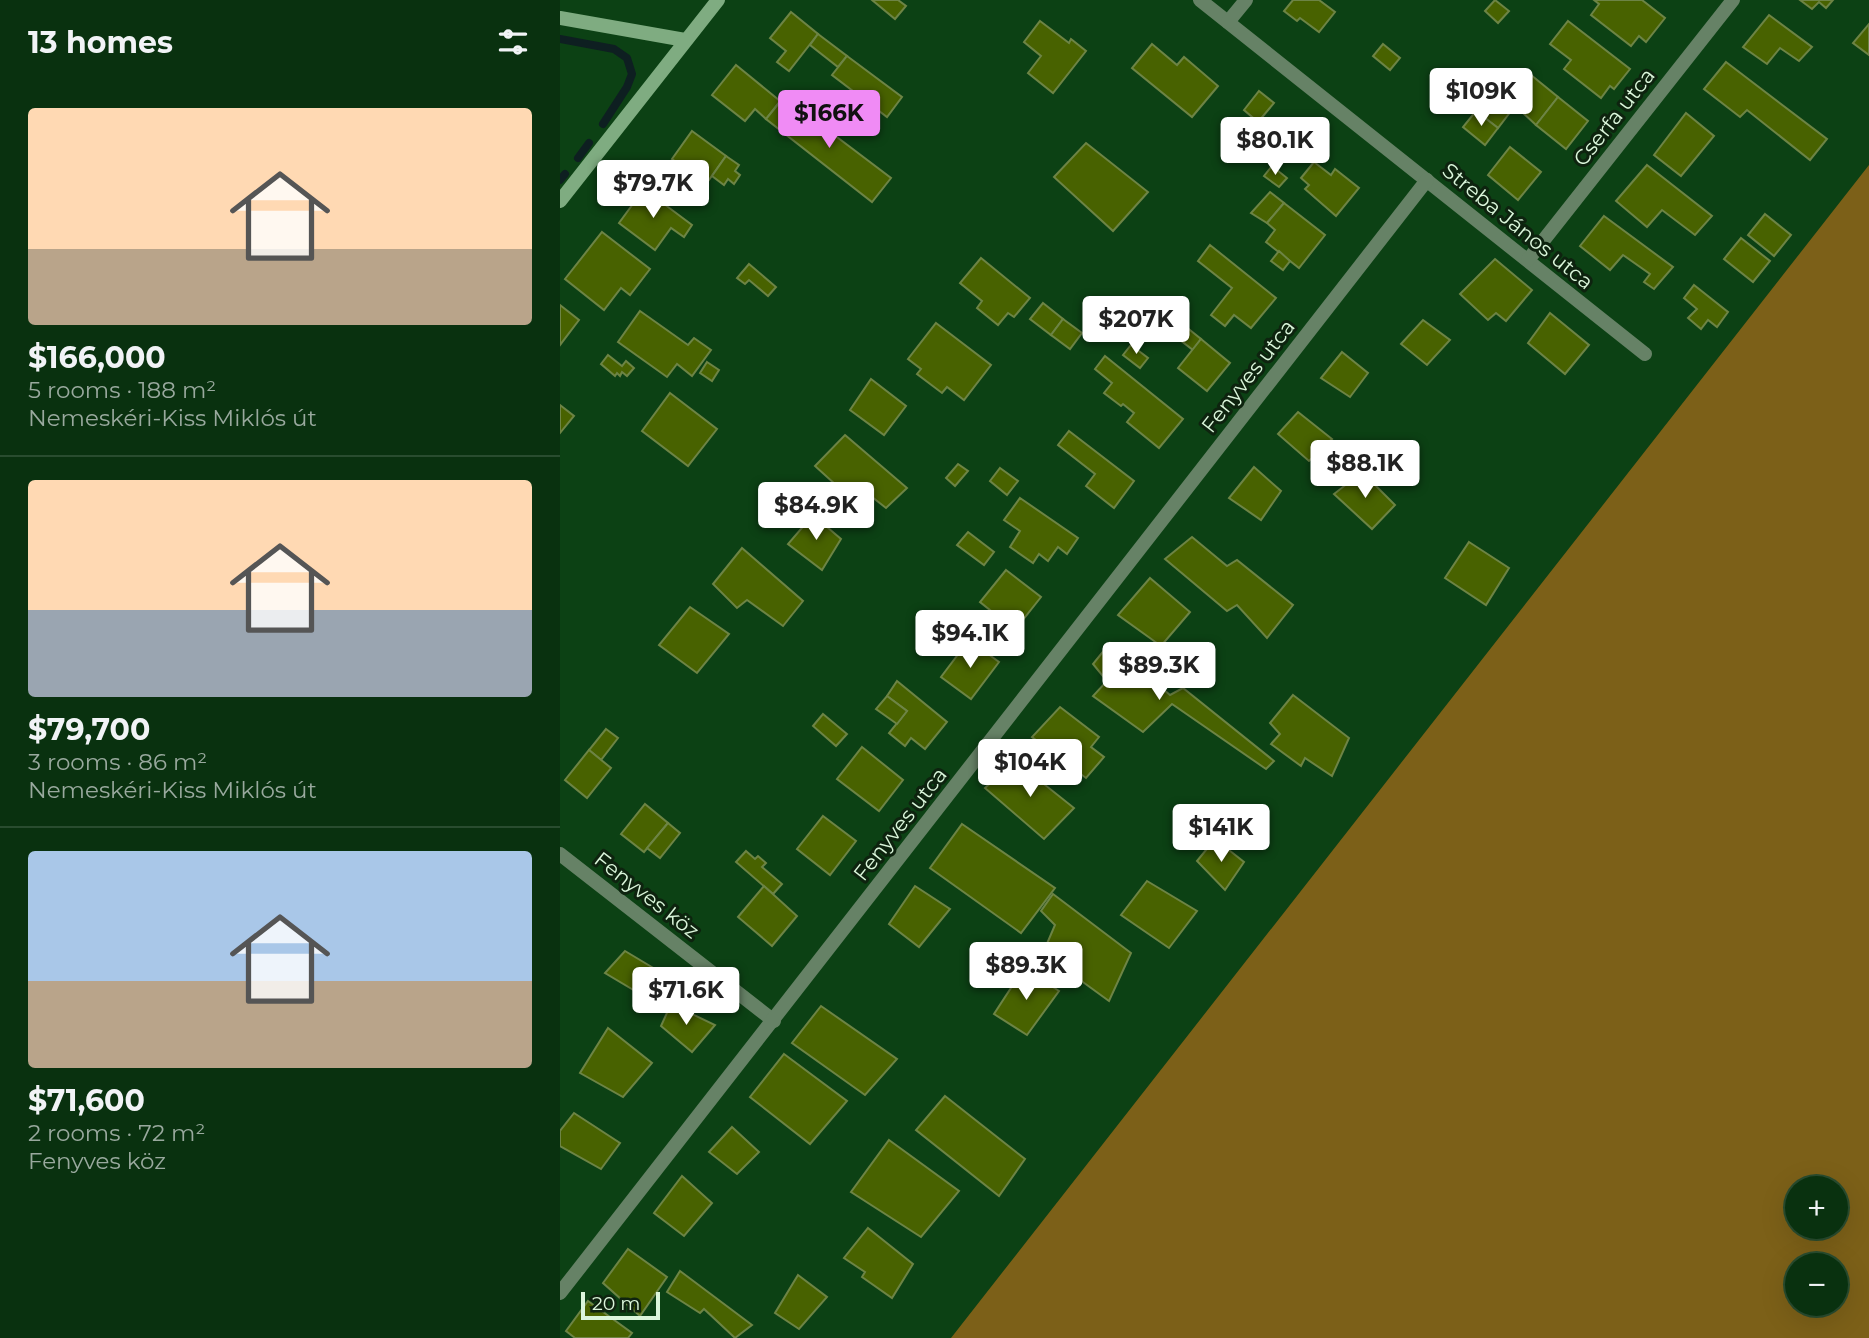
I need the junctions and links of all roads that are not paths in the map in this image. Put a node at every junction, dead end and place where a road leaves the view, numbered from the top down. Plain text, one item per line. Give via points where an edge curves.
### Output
1 (718, 0) edge
2 (1200, 0) edge
3 (1246, 0) edge
4 (1733, 0) edge
5 (560, 18) edge
6 (1228, 22) junction
7 (685, 40) junction
8 (1427, 180) junction
9 (560, 201) edge
10 (1528, 260) junction
11 (1645, 354) dead end
12 (560, 854) edge
13 (774, 1021) junction
14 (560, 1293) edge

1 - 7 street
2 - 6 street, Streba János utca
3 - 6 street
4 - 10 street, Cserfa utca
5 - 7 street
6 - 8 street, Streba János utca
7 - 9 street
8 - 10 street, Streba János utca
8 - 13 street, Fenyves utca
10 - 11 street, Streba János utca
12 - 13 street, Fenyves köz
13 - 14 street, Fenyves utca

